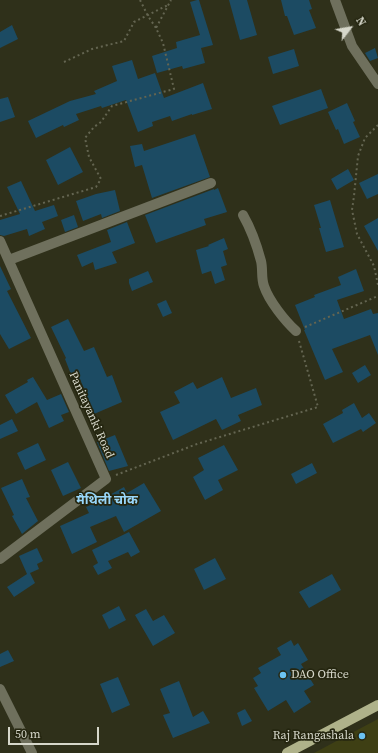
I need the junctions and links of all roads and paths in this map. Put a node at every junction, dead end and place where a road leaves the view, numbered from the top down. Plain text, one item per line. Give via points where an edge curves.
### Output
1 (140, 0) edge
2 (170, 0) edge
3 (334, 0) edge
4 (169, 4) junction
5 (148, 16) junction
6 (156, 28) junction
7 (64, 62) dead end
8 (378, 84) edge
9 (378, 125) edge
10 (211, 183) dead end
11 (243, 215) dead end
12 (0, 216) edge
13 (0, 241) edge
14 (9, 260) junction
15 (378, 285) edge
16 (378, 296) edge
17 (296, 331) junction
18 (106, 479) junction
19 (0, 559) edge
20 (0, 689) edge
21 (378, 705) edge
22 (32, 753) edge
23 (287, 753) edge

1 - 5 path
2 - 4 path
3 - 8 street via 352,46
4 - 5 path
4 - 6 path
5 - 6 path
5 - 7 path via 134,22 124,41 92,49
6 - 12 path via 163,43 174,89 112,106 85,138 89,157 101,179 96,187
9 - 15 path via 365,138 358,156 352,210 357,234 374,266
10 - 14 street
11 - 17 street via 261,262 263,285 269,298
13 - 14 street, Panitayanki Road
14 - 18 street, Panitayanki Road
16 - 17 path
17 - 18 path via 318,407 197,444
18 - 19 street
20 - 22 street
21 - 23 main road

